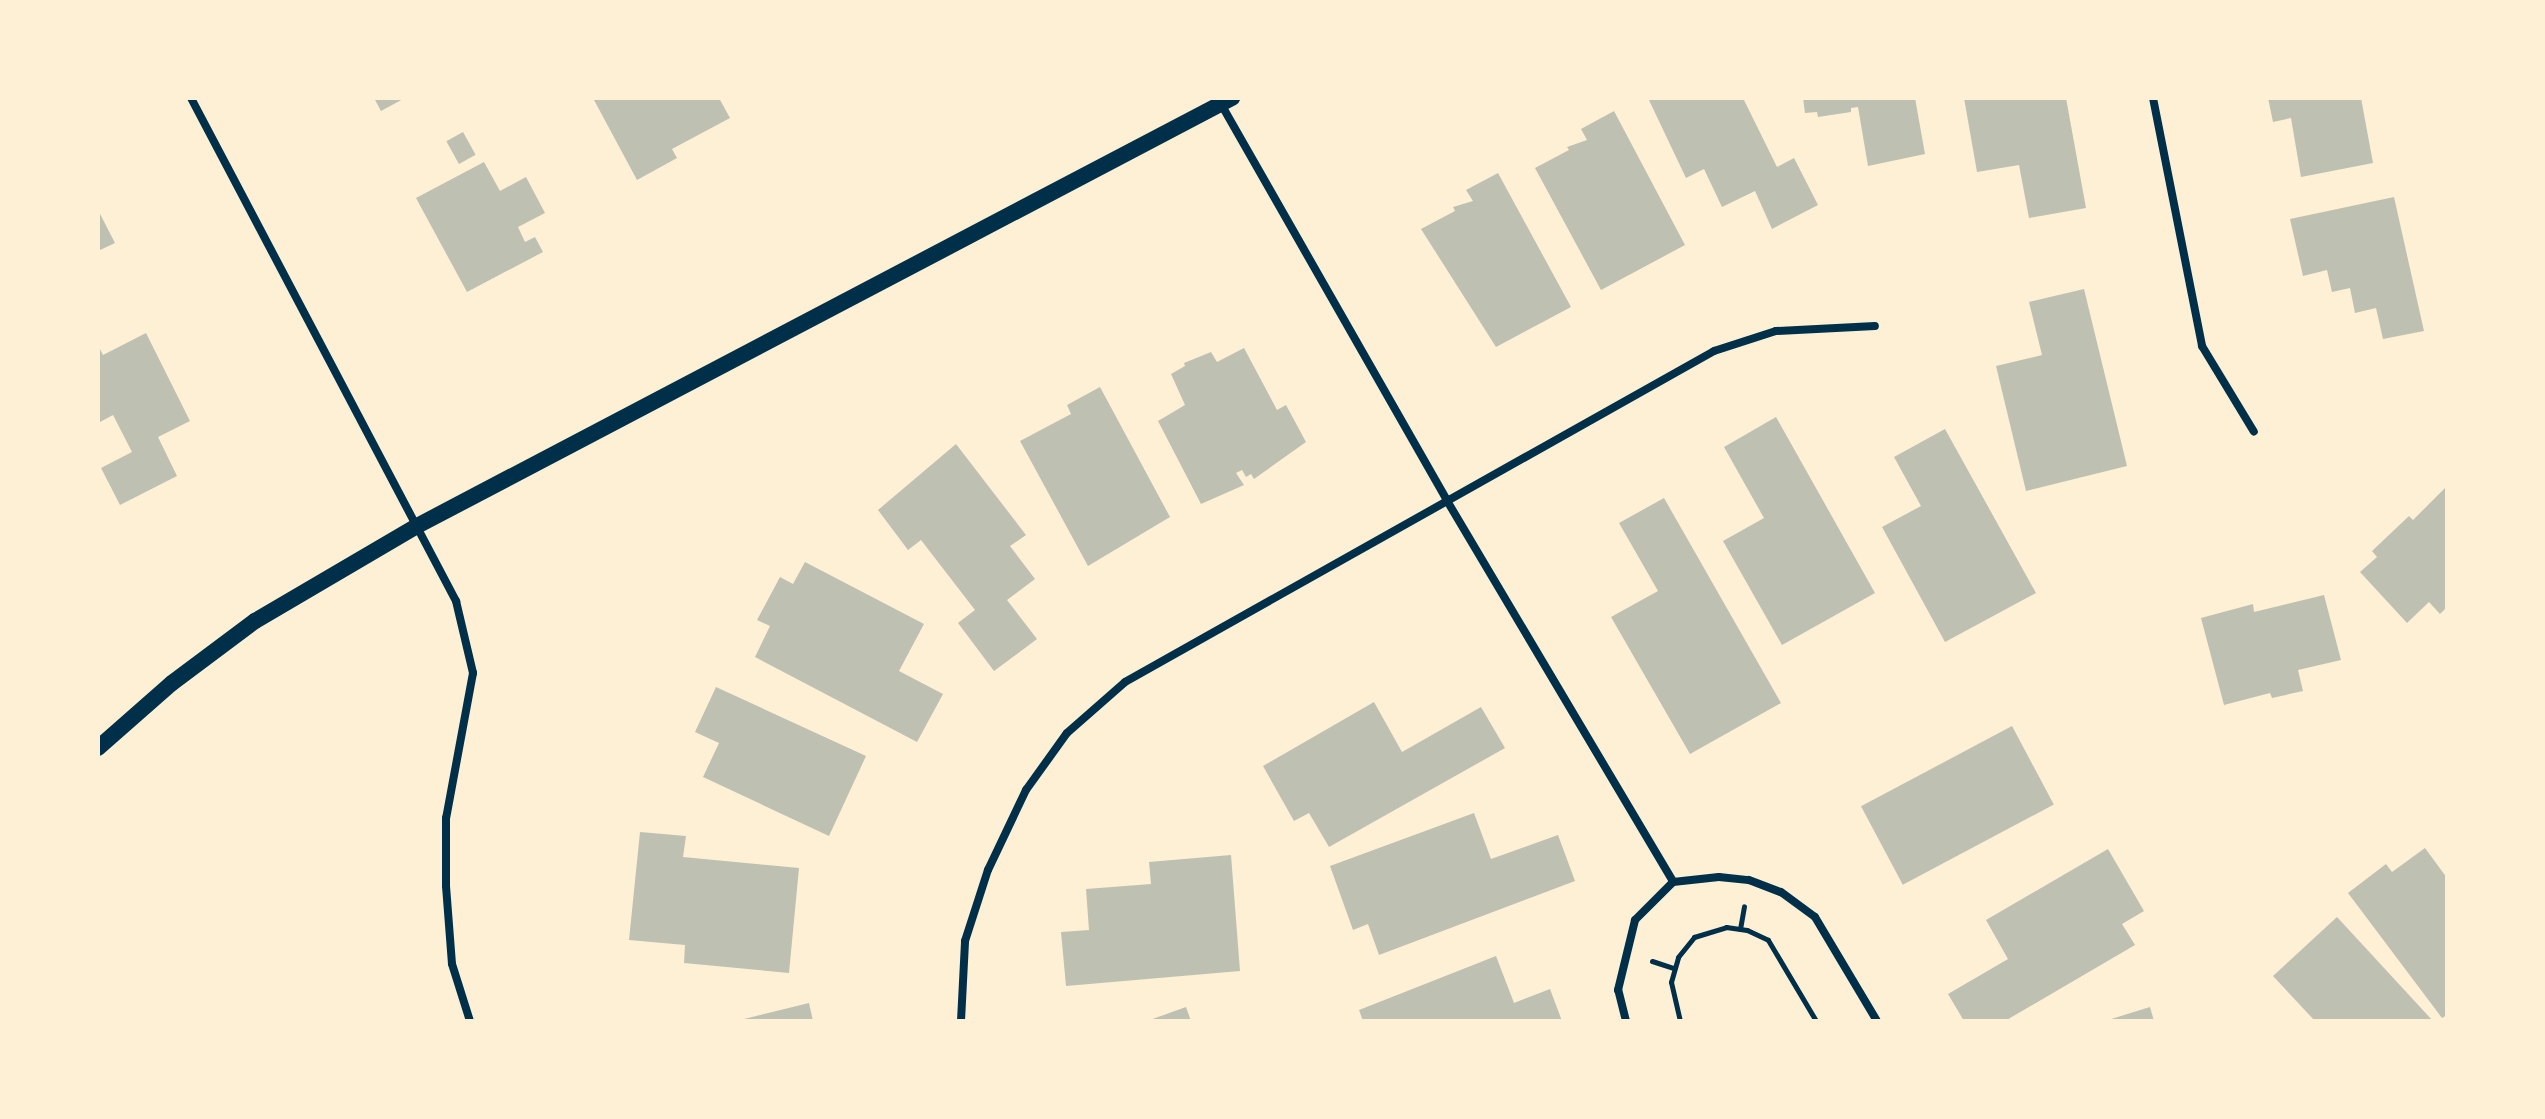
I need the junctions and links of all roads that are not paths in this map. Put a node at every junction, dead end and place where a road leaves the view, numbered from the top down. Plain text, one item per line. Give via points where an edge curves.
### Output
1 (191, 98) edge
2 (2153, 98) edge
3 (1226, 101) edge
4 (1875, 326) dead end
5 (2254, 432) dead end
6 (1446, 499) junction
7 (417, 526) junction
8 (98, 748) edge
9 (1673, 882) junction
10 (470, 1021) edge
11 (961, 1021) edge
12 (1626, 1021) edge
13 (1877, 1021) edge

1 - 7 street
2 - 5 street via 2202,346
3 - 6 street
3 - 7 main road
4 - 6 street via 1776,331 1714,351
6 - 9 street
6 - 11 street via 1125,682 1067,733 1026,790 988,870 965,941
7 - 8 main road via 255,621
7 - 10 street via 456,601 473,673 446,818 452,964
9 - 12 street via 1635,920 1618,990
9 - 13 street via 1719,877 1749,880 1781,892 1815,917

